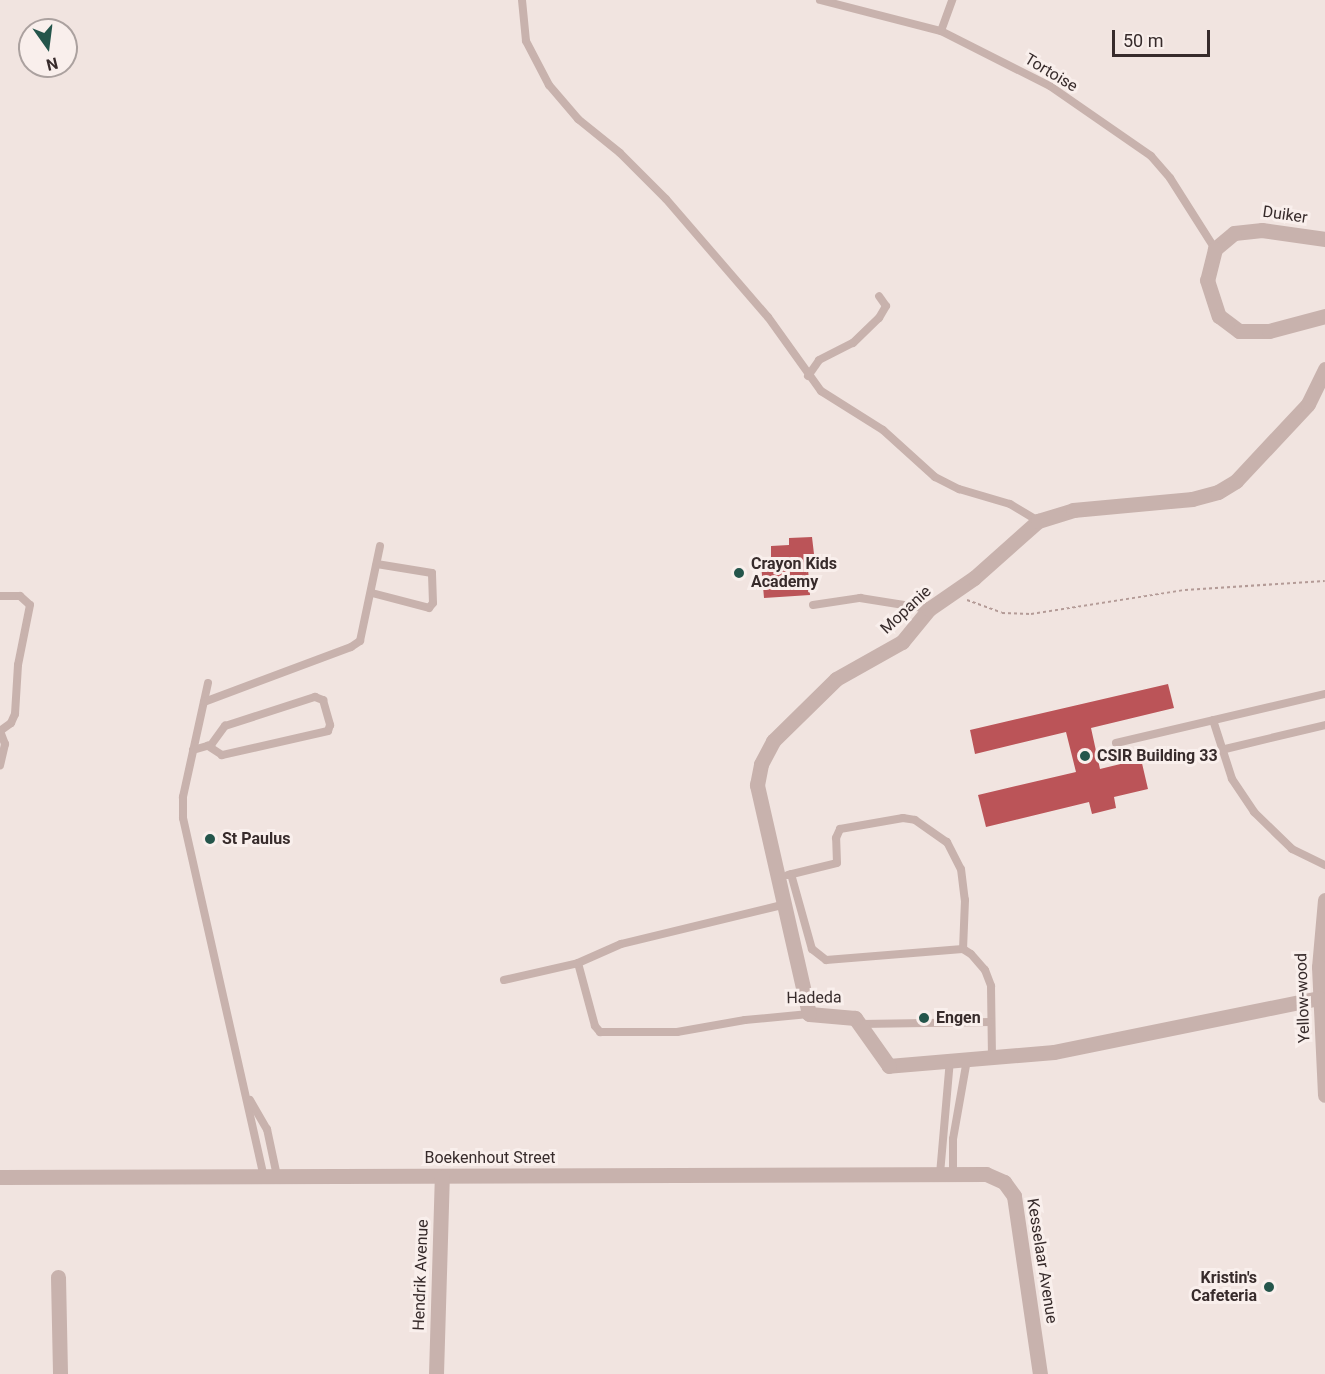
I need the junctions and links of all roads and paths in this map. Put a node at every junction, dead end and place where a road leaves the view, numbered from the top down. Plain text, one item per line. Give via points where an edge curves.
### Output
1 (522, 0) edge
2 (820, 0) edge
3 (952, 0) edge
4 (941, 31) junction
5 (1325, 239) edge
6 (1215, 249) junction
7 (879, 296) dead end
8 (1325, 317) edge
9 (1325, 369) edge
10 (808, 376) junction
11 (1038, 521) junction
12 (380, 546) dead end
13 (377, 564) junction
14 (1325, 581) edge
15 (372, 593) junction
16 (0, 596) edge
17 (961, 597) dead end
18 (813, 605) dead end
19 (929, 609) junction
20 (208, 683) dead end
21 (1325, 694) edge
22 (204, 702) junction
23 (1213, 720) junction
24 (1325, 725) edge
25 (1116, 743) dead end
26 (208, 746) junction
27 (193, 750) junction
28 (1221, 750) junction
29 (0, 765) edge
30 (1325, 865) edge
31 (784, 876) junction
32 (1325, 900) edge
33 (782, 905) junction
34 (1322, 948) edge
35 (963, 949) junction
36 (578, 963) junction
37 (504, 980) dead end
38 (1319, 998) junction
39 (809, 1014) junction
40 (991, 1022) junction
41 (861, 1024) junction
42 (967, 1058) junction
43 (992, 1058) junction
44 (950, 1060) junction
45 (1325, 1095) edge
46 (249, 1099) junction
47 (946, 1174) junction
48 (981, 1174) joint
49 (0, 1177) edge
50 (271, 1177) junction
51 (442, 1177) junction
52 (58, 1277) dead end
53 (60, 1374) edge
54 (436, 1374) edge
55 (1040, 1374) edge

1 - 10 lane via 526,41 549,85 578,119 621,153 666,199 763,310
2 - 4 lane, Tortoise
3 - 4 lane
4 - 6 lane, Tortoise via 1040,80 1143,148 1170,177
5 - 6 street, Duiker via 1245,230 1230,235
6 - 8 street via 1208,272 1209,290 1219,316 1232,328 1258,333
7 - 10 lane via 886,306 879,318 853,343 819,360
9 - 11 street, Mopanie via 1308,404 1243,474 1218,492 1192,499 1073,510
10 - 11 lane via 827,396 893,438 935,477 958,489 1010,504
11 - 19 street, Mopanie via 974,578
12 - 13 lane
13 - 15 lane
13 - 15 lane via 432,573 433,603 429,608
14 - 17 path via 1185,590 1031,614 1002,613
15 - 22 lane via 365,631 351,647
16 - 29 lane via 9,593 24,597 30,609 18,665 15,714 0,731 5,744
18 - 19 lane via 860,598
19 - 31 street, Mopanie via 902,642 836,679 778,735 764,756 757,800
20 - 22 lane
21 - 23 lane
22 - 27 lane
23 - 25 lane
23 - 28 lane
24 - 28 lane
26 - 26 lane via 225,726 315,697 323,700 330,725 327,731 222,755
26 - 27 lane
27 - 46 lane via 183,819
28 - 30 lane via 1232,779 1269,830 1292,849
31 - 33 street, Mopanie
31 - 35 lane via 812,949 826,960
31 - 35 lane via 837,863 836,838 840,829 903,818 915,820 947,842 961,869 965,900
32 - 34 street, Yellow-wood
33 - 36 lane via 621,944
33 - 39 street, Mopanie
34 - 38 street, Yellow-wood
35 - 40 lane via 988,975
36 - 37 lane
36 - 39 lane, Hadeda via 600,1032 676,1032
38 - 43 street via 1093,1045
38 - 45 street, Yellow-wood
39 - 41 street, Hadeda via 848,1015
40 - 41 lane
40 - 43 lane
41 - 44 street via 889,1066
42 - 43 street
42 - 44 street
42 - 47 lane
44 - 47 lane
46 - 50 lane
46 - 50 lane via 267,1129
47 - 48 street, Boekenhout Street
47 - 51 street, Boekenhout Street
48 - 55 street, Kesselaar Avenue via 1000,1179 1014,1196
49 - 50 street, Boekenhout Street
50 - 51 street, Boekenhout Street
51 - 54 street, Hendrik Avenue
52 - 53 street

